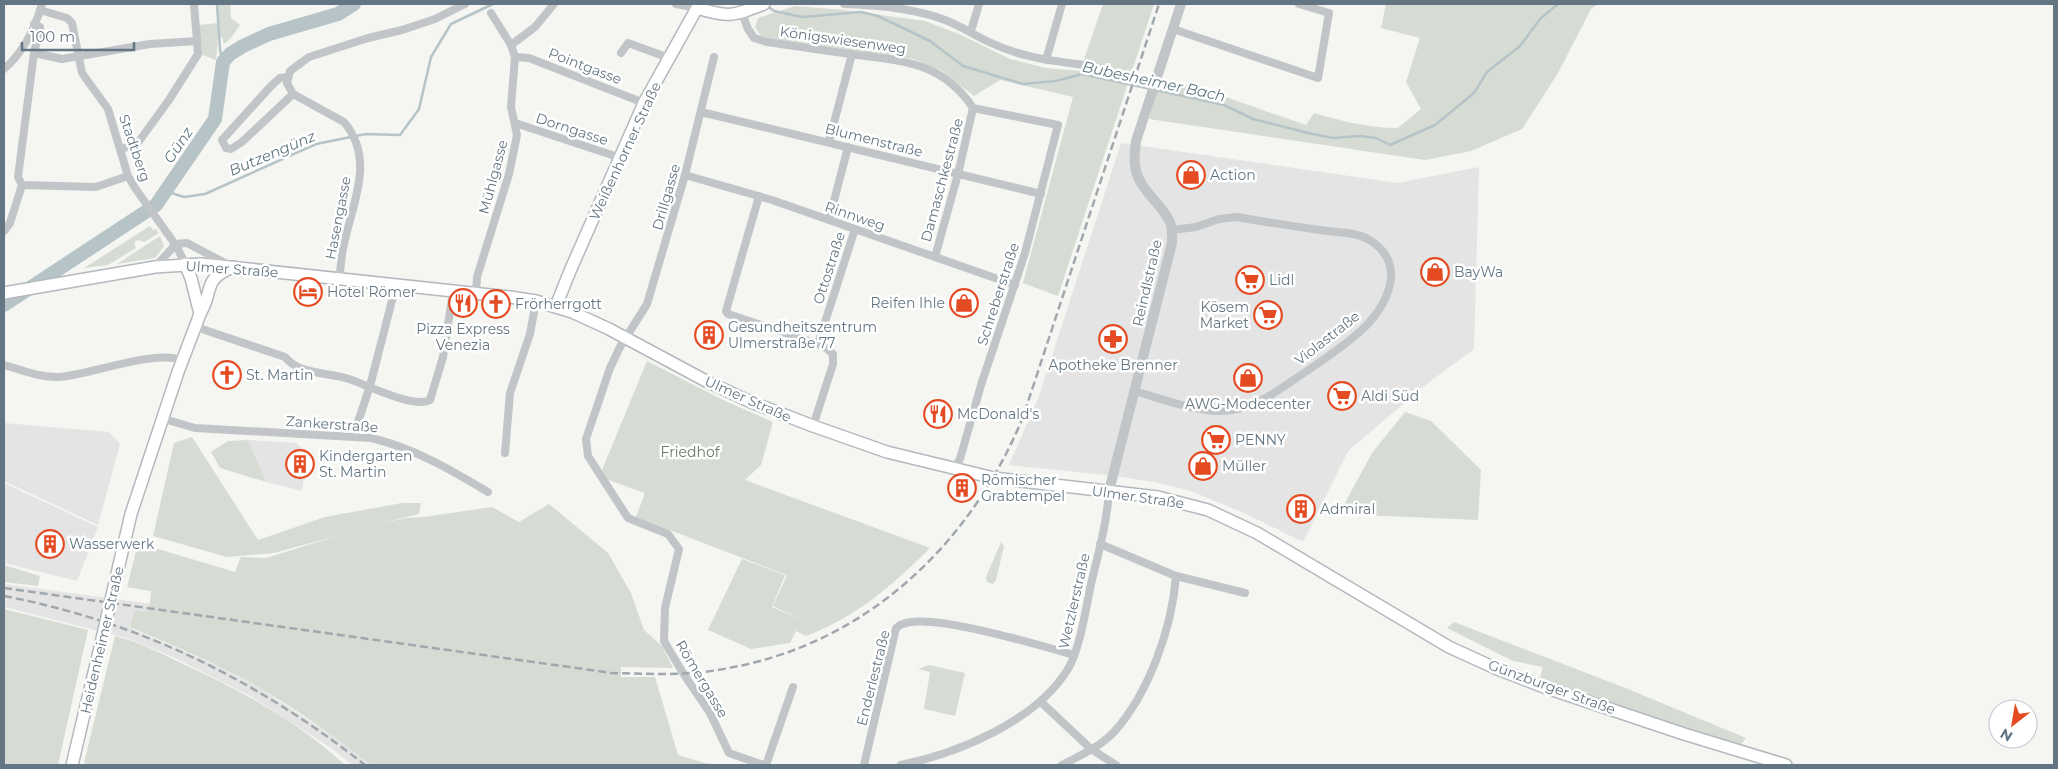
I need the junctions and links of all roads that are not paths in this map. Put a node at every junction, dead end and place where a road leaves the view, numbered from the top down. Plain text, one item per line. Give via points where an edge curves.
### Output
1 (194, 4) edge
2 (465, 4) edge
3 (554, 4) edge
4 (676, 4) edge
5 (844, 4) edge
6 (979, 4) edge
7 (1062, 4) edge
8 (1181, 4) edge
9 (1300, 4) edge
10 (761, 5) edge
11 (698, 6) edge
12 (41, 7) edge
13 (491, 13) dead end
14 (742, 13) junction
15 (34, 24) junction
16 (1173, 29) junction
17 (970, 31) junction
18 (197, 41) junction
19 (511, 45) junction
20 (621, 53) dead end
21 (34, 54) junction
22 (852, 54) junction
23 (77, 56) junction
24 (515, 57) junction
25 (714, 57) dead end
26 (669, 58) junction
27 (1046, 60) junction
28 (1085, 65) dead end
29 (4, 69) edge
30 (287, 77) junction
31 (293, 94) junction
32 (644, 103) junction
33 (973, 108) junction
34 (701, 112) junction
35 (515, 123) junction
36 (829, 142) junction
37 (848, 147) junction
38 (121, 149) junction
39 (621, 158) junction
40 (958, 174) junction
41 (685, 175) junction
42 (128, 176) junction
43 (22, 185) junction
44 (1041, 194) junction
45 (759, 196) junction
46 (828, 220) junction
47 (855, 229) junction
48 (1172, 230) junction
49 (4, 231) edge
50 (176, 244) junction
51 (935, 257) junction
52 (185, 264) junction
53 (154, 267) junction
54 (234, 267) junction
55 (339, 279) junction
56 (396, 285) junction
57 (1015, 285) junction
58 (453, 292) junction
59 (4, 293) edge
60 (476, 293) junction
61 (536, 301) junction
62 (556, 306) junction
63 (200, 314) junction
64 (196, 327) junction
65 (626, 338) junction
66 (818, 344) junction
67 (182, 360) junction
68 (4, 365) edge
69 (370, 386) junction
70 (1134, 391) junction
71 (164, 419) junction
72 (813, 426) junction
73 (356, 436) junction
74 (506, 453) dead end
75 (954, 469) junction
76 (1109, 491) junction
77 (488, 492) dead end
78 (1100, 544) junction
79 (1176, 576) junction
80 (1332, 577) joint
81 (1245, 593) dead end
82 (1074, 655) junction
83 (793, 687) dead end
84 (1041, 702) junction
85 (1091, 749) junction
86 (935, 761) edge
87 (72, 765) edge
88 (764, 765) edge
89 (864, 765) edge
90 (901, 765) edge
91 (1062, 765) edge
92 (1116, 765) edge
93 (1786, 765) edge

1 - 18 street
2 - 30 street via 435,19 309,57
3 - 19 street via 535,27
4 - 11 street
5 - 17 street via 918,12
6 - 17 street
7 - 27 street
8 - 16 street, Reindlstraße
9 - 16 street via 1329,13 1318,78
10 - 14 main road
11 - 14 main road via 728,16
11 - 26 main road, Weißenhorner Straße
12 - 15 street, Stadtberg
12 - 23 street, Stadtberg via 72,23
13 - 19 street, Mühlgasse
14 - 22 street, Königswiesenweg via 754,38
15 - 21 street, Stadtberg via 40,27
15 - 29 street, Stadtberg via 26,43
16 - 48 street, Reindlstraße via 1136,141 1135,165 1140,182
17 - 27 street via 1014,52
18 - 23 street via 150,44
18 - 38 street via 198,54 169,100 137,144
19 - 24 street, Mühlgasse
20 - 26 street via 628,43
21 - 23 street via 62,59
21 - 43 street via 18,177
22 - 33 street, Königswiesenweg via 894,59 943,76 963,92
22 - 36 street
23 - 38 street, Stadtberg via 82,73 108,109
24 - 32 street, Pointgasse via 529,58
24 - 35 street, Mühlgasse via 511,100
25 - 34 street, Drillgasse
26 - 32 main road, Weißenhorner Straße
27 - 28 street
30 - 31 street
30 - 31 street via 280,78 271,86 222,140 226,148 231,149 242,142
31 - 55 street, Hasengasse via 344,122 356,145 360,180
32 - 39 main road, Weißenhorner Straße
33 - 40 street, Damaschkestraße
33 - 44 street, Schreberstraße via 1058,125
34 - 36 street, Blumenstraße
34 - 41 street, Drillgasse
35 - 39 street, Dorngasse
35 - 60 street, Mühlgasse via 515,152 477,277
36 - 37 street, Blumenstraße
37 - 40 street, Blumenstraße
37 - 46 street
38 - 42 street, Stadtberg
39 - 62 main road, Weißenhorner Straße
40 - 44 street, Blumenstraße
40 - 51 street, Damaschkestraße
41 - 45 street, Rinnweg
41 - 65 street, Drillgasse via 647,304
42 - 43 street via 96,187
42 - 50 street, Stadtberg
43 - 49 street
44 - 57 street, Schreberstraße
45 - 46 street, Rinnweg
45 - 66 street via 726,311
46 - 47 street, Rinnweg
47 - 51 street, Rinnweg
47 - 66 street, Ottostraße
48 - 70 street, Reindlstraße via 1172,243
48 - 70 street, Violastraße via 1237,218 1355,234 1374,242 1385,253 1390,265 1390,285 1379,310 1354,336 1258,403 1236,410 1208,410
50 - 52 street, Stadtberg
50 - 53 street
50 - 54 street via 187,243
51 - 57 street, Rinnweg
52 - 53 main road, Ulmer Straße
52 - 54 main road, Ulmer Straße
52 - 63 main road
53 - 59 main road, Ulmer Straße
54 - 55 main road, Ulmer Straße
54 - 63 main road, Heidenheimer Straße via 213,279
55 - 56 main road, Ulmer Straße
56 - 58 main road, Ulmer Straße
56 - 69 street
57 - 75 street, Schreberstraße via 960,459
58 - 60 main road, Ulmer Straße
58 - 69 street via 443,357 430,400 417,402
60 - 61 main road, Ulmer Straße
61 - 62 main road, Ulmer Straße
61 - 74 street via 530,334 510,393
62 - 65 main road, Ulmer Straße
63 - 64 main road, Heidenheimer Straße
64 - 67 main road, Heidenheimer Straße
64 - 69 street via 285,357 290,364 302,369
65 - 72 main road, Ulmer Straße via 708,382
65 - 88 street, Römergasse via 610,368 588,429 588,456 628,518 668,534 679,548 665,608 664,641 710,713 729,753
66 - 72 street via 830,351 834,360
67 - 68 street via 135,362 60,377 37,375
67 - 71 main road, Heidenheimer Straße
69 - 73 street
70 - 76 street, Reindlstraße
71 - 73 street, Zankerstraße via 195,428
71 - 87 main road, Heidenheimer Straße, bridge via 131,514
72 - 75 main road, Ulmer Straße via 888,452
73 - 77 street, Zankerstraße via 399,446 432,460
75 - 76 main road, Ulmer Straße via 994,478
76 - 78 street, Wetzlerstraße
76 - 80 main road, Ulmer Straße via 1158,497 1208,510 1257,533
78 - 79 street
78 - 82 street, Wetzlerstraße
79 - 81 street
79 - 85 street via 1164,639 1145,683 1113,733
80 - 93 main road, Günzburger Straße via 1449,647 1495,668 1666,728
82 - 84 street, Wetzlerstraße via 1068,669
82 - 89 street, Enderlestraße via 948,624 902,624 896,628
83 - 88 street
84 - 85 street
84 - 86 street, Wetzlerstraße via 1020,717
85 - 91 street
85 - 92 street
86 - 90 street, Wetzlerstraße

